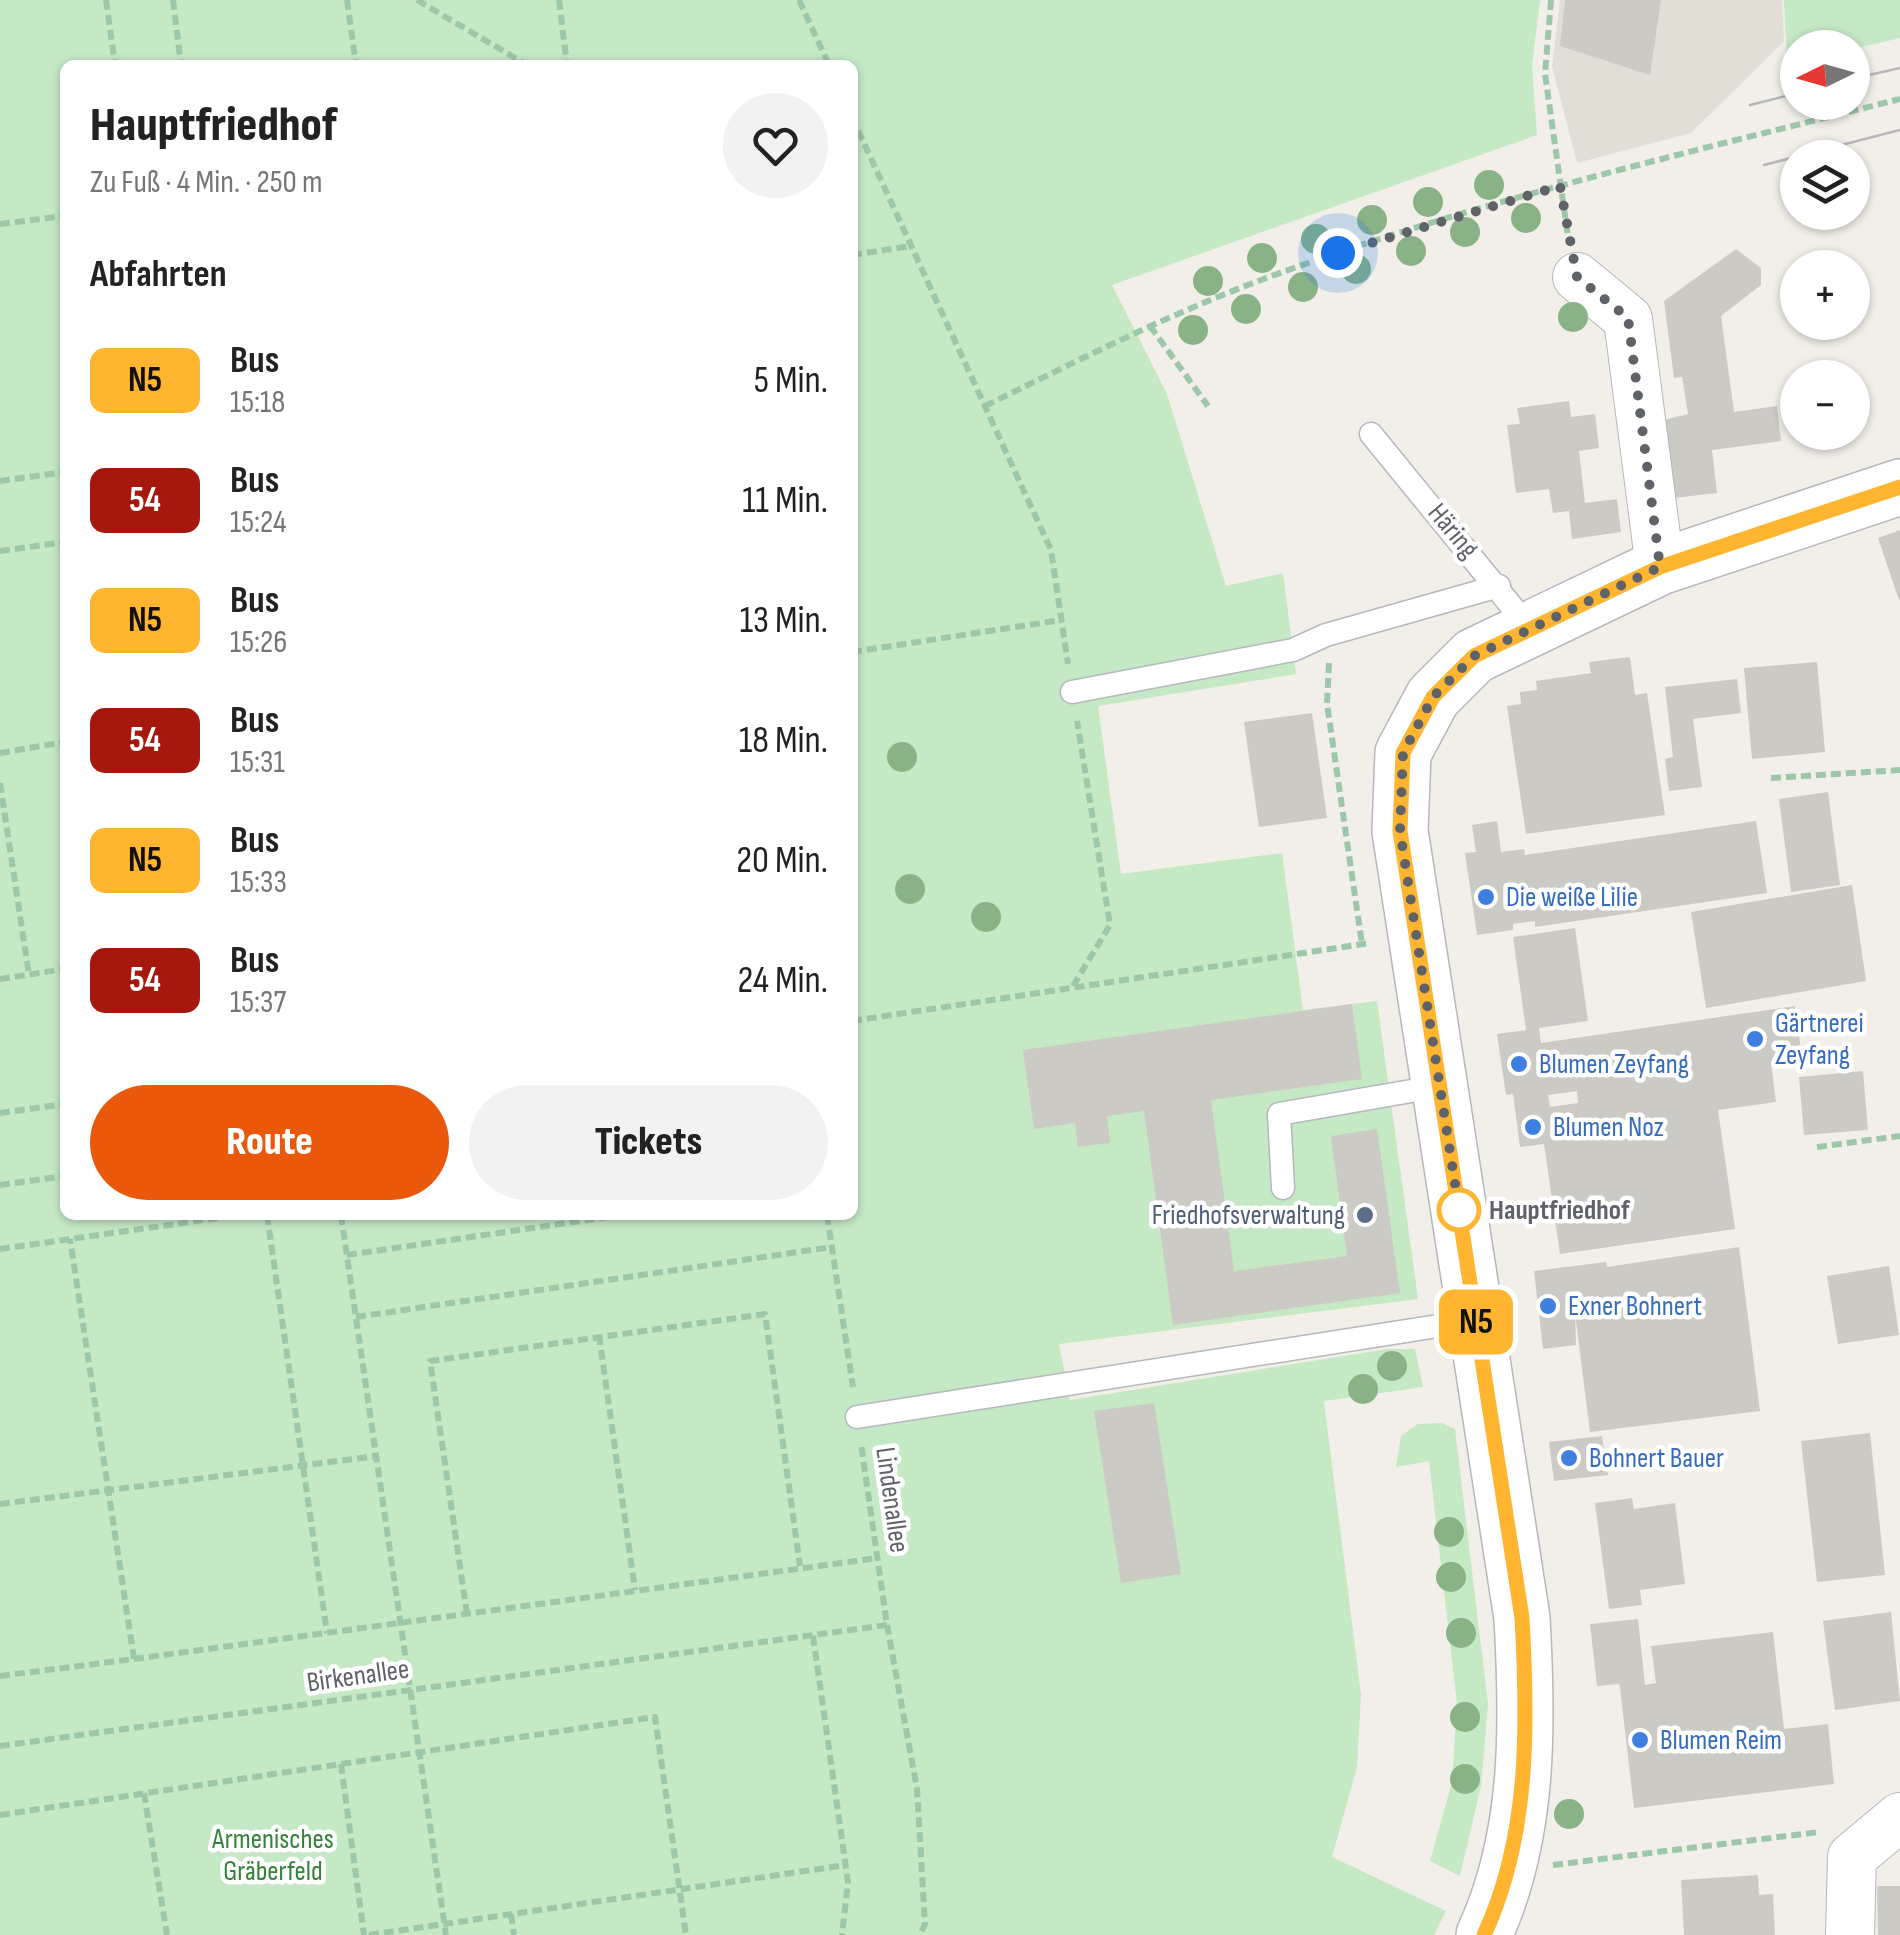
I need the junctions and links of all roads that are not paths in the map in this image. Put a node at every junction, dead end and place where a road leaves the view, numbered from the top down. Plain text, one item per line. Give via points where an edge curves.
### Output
1 (1577, 277) road end
2 (1371, 434) dead end
3 (1900, 487) edge
4 (1660, 567) junction
5 (1500, 586) junction
6 (1531, 630) junction
7 (1072, 692) road end
8 (1440, 1086) junction
9 (1283, 1188) dead end
10 (1476, 1320) junction
11 (857, 1416) road end
12 (1900, 1816) edge
13 (1484, 1935) edge
14 (1850, 1935) edge

1 - 4 street via 1628,318
2 - 5 lane, Häring
3 - 4 street
4 - 6 street
5 - 6 lane, Häring
5 - 7 lane via 1326,634 1293,650
6 - 8 street via 1474,656 1433,697 1403,753 1400,831
8 - 9 lane via 1280,1114
8 - 10 street
10 - 11 lane
10 - 13 street via 1522,1618 1528,1722 1510,1858
12 - 14 street via 1852,1856

